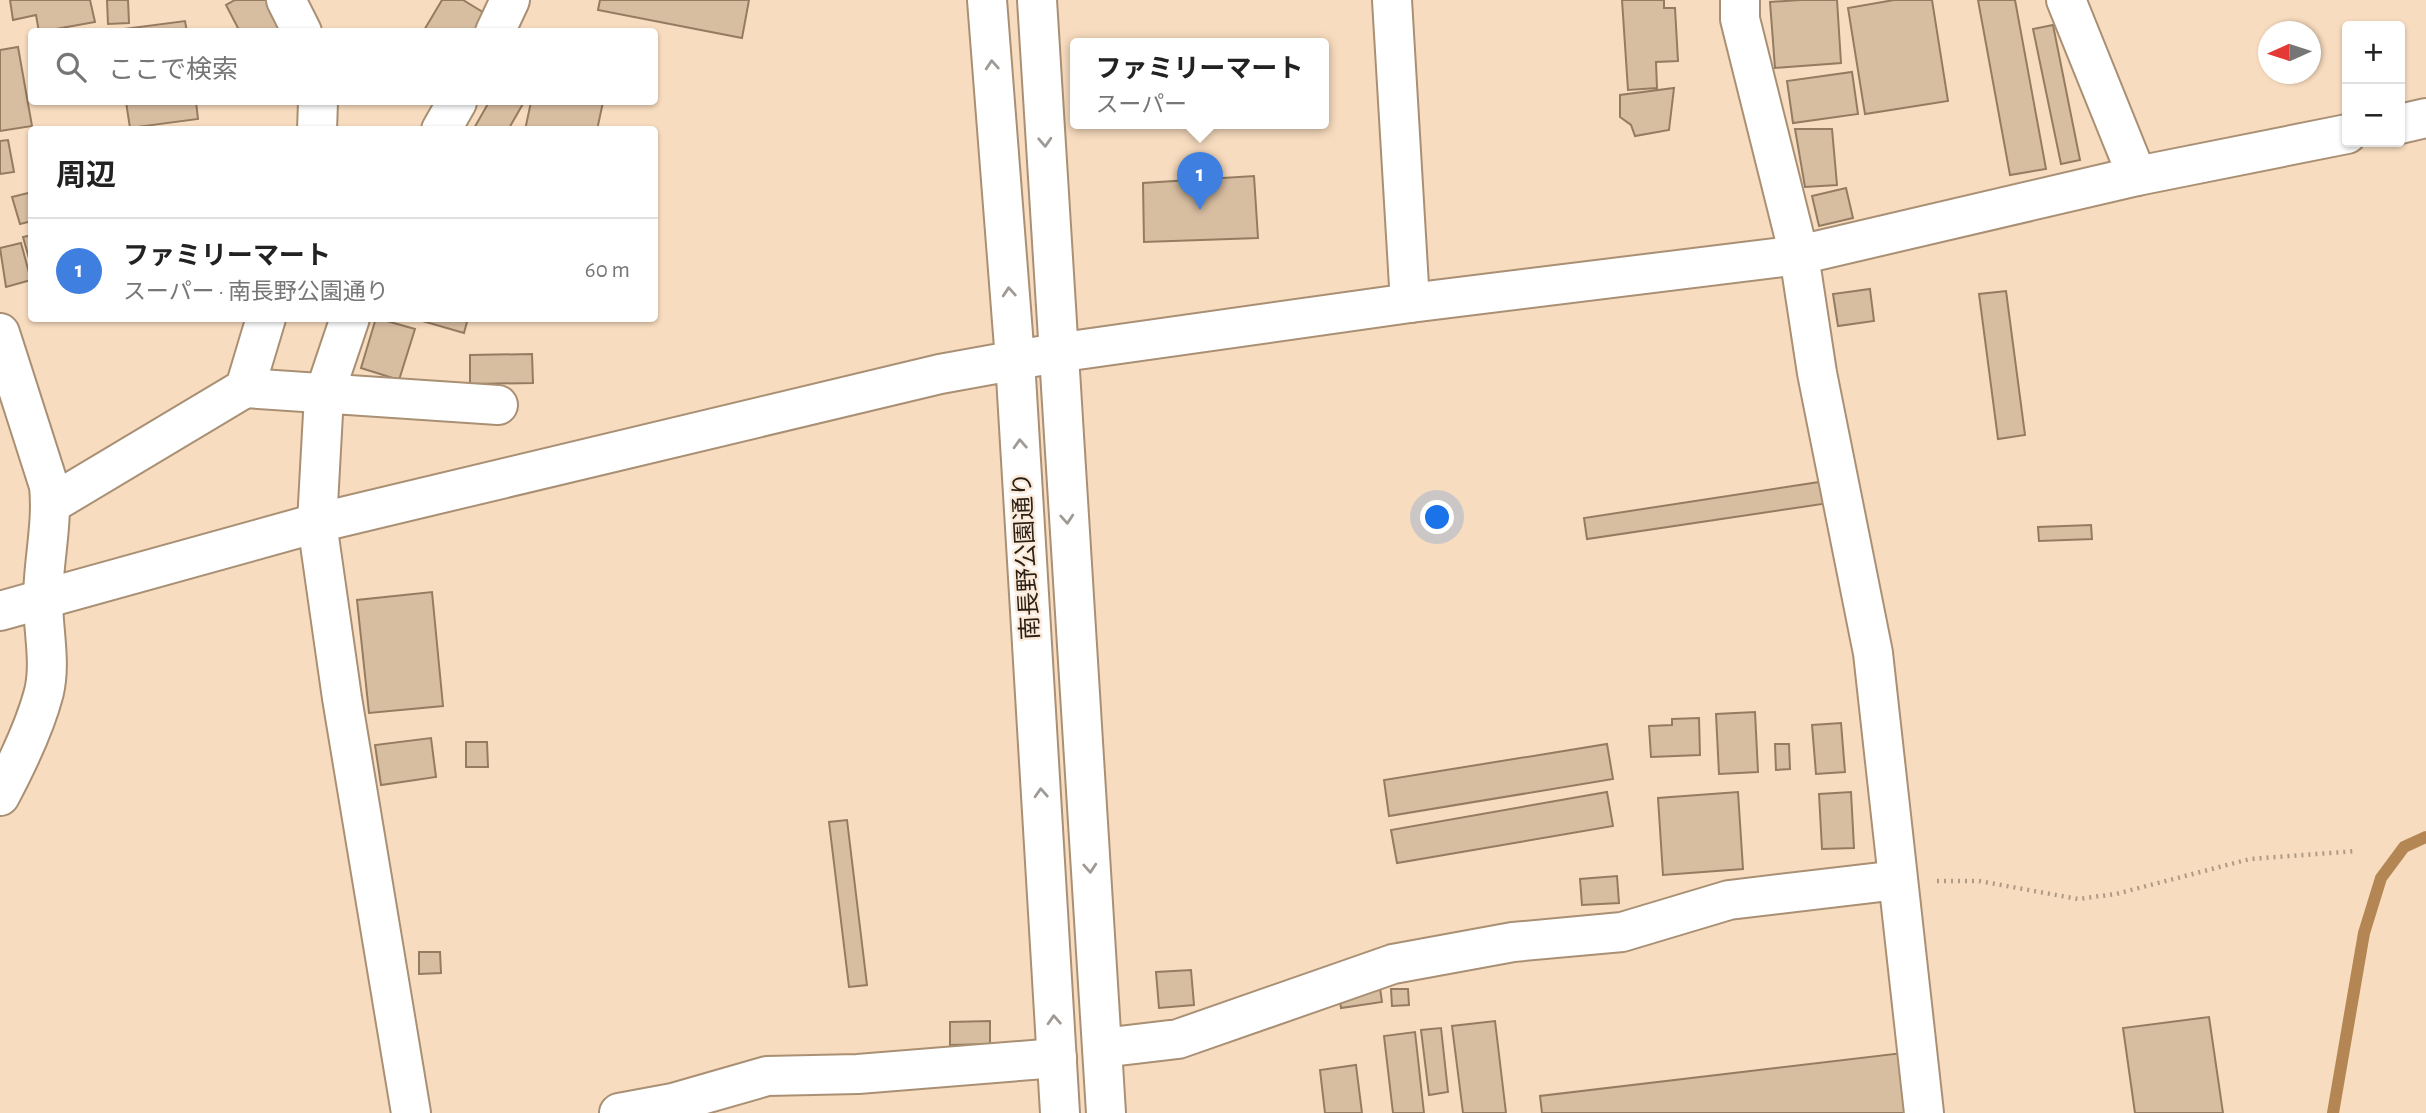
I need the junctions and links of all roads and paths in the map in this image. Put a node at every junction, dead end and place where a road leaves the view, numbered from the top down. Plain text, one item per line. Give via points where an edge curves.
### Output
1 (286, 0) edge
2 (510, 0) edge
3 (987, 0) edge
4 (1037, 0) edge
5 (1392, 0) edge
6 (1740, 0) edge
7 (2066, 0) edge
8 (300, 28) edge
9 (497, 28) edge
10 (318, 105) edge
11 (455, 105) edge
12 (2426, 118) edge
13 (2405, 123) edge
14 (317, 126) edge
15 (443, 126) edge
16 (2342, 135) edge
17 (2137, 176) junction
18 (1799, 255) junction
19 (1410, 303) junction
20 (265, 322) edge
21 (349, 322) edge
22 (0, 332) edge
23 (1056, 353) junction
24 (1015, 360) junction
25 (245, 388) junction
26 (324, 395) junction
27 (498, 405) dead end
28 (51, 504) junction
29 (317, 523) junction
30 (43, 600) junction
31 (0, 611) edge
32 (0, 796) edge
33 (2357, 851) dead end
34 (1898, 880) junction
35 (1102, 1048) junction
36 (1057, 1058) junction
37 (411, 1113) edge
38 (619, 1113) edge
39 (1060, 1113) edge
40 (1106, 1113) edge
41 (1924, 1113) edge

1 - 8 street
2 - 9 street
24 -> 3 street, 南長野公園通り
4 -> 23 street, 南長野公園通り
5 - 19 street
6 - 18 street via 1740,19
7 - 17 street
10 - 14 street
11 - 15 street
12 - 13 street
16 - 17 street
17 - 18 street
18 - 19 street
18 - 34 street via 1817,373 1873,653
19 - 23 street
20 - 25 street
21 - 26 street
22 - 28 street
23 - 24 street
23 -> 35 street, 南長野公園通り
24 - 29 street
36 -> 24 street, 南長野公園通り
25 - 26 street
25 - 28 street
26 - 27 street
26 - 29 street
28 - 30 street
29 - 30 street
29 - 37 street
30 - 31 street
30 - 32 street via 47,644 44,690
33 - 34 path via 2250,859 2116,894 2078,899 1979,881
34 - 35 street via 1729,900 1622,932 1513,942 1394,964 1178,1039
34 - 41 street
35 - 40 street, 南長野公園通り
36 - 38 street via 858,1074 767,1076
36 - 39 street, 南長野公園通り

